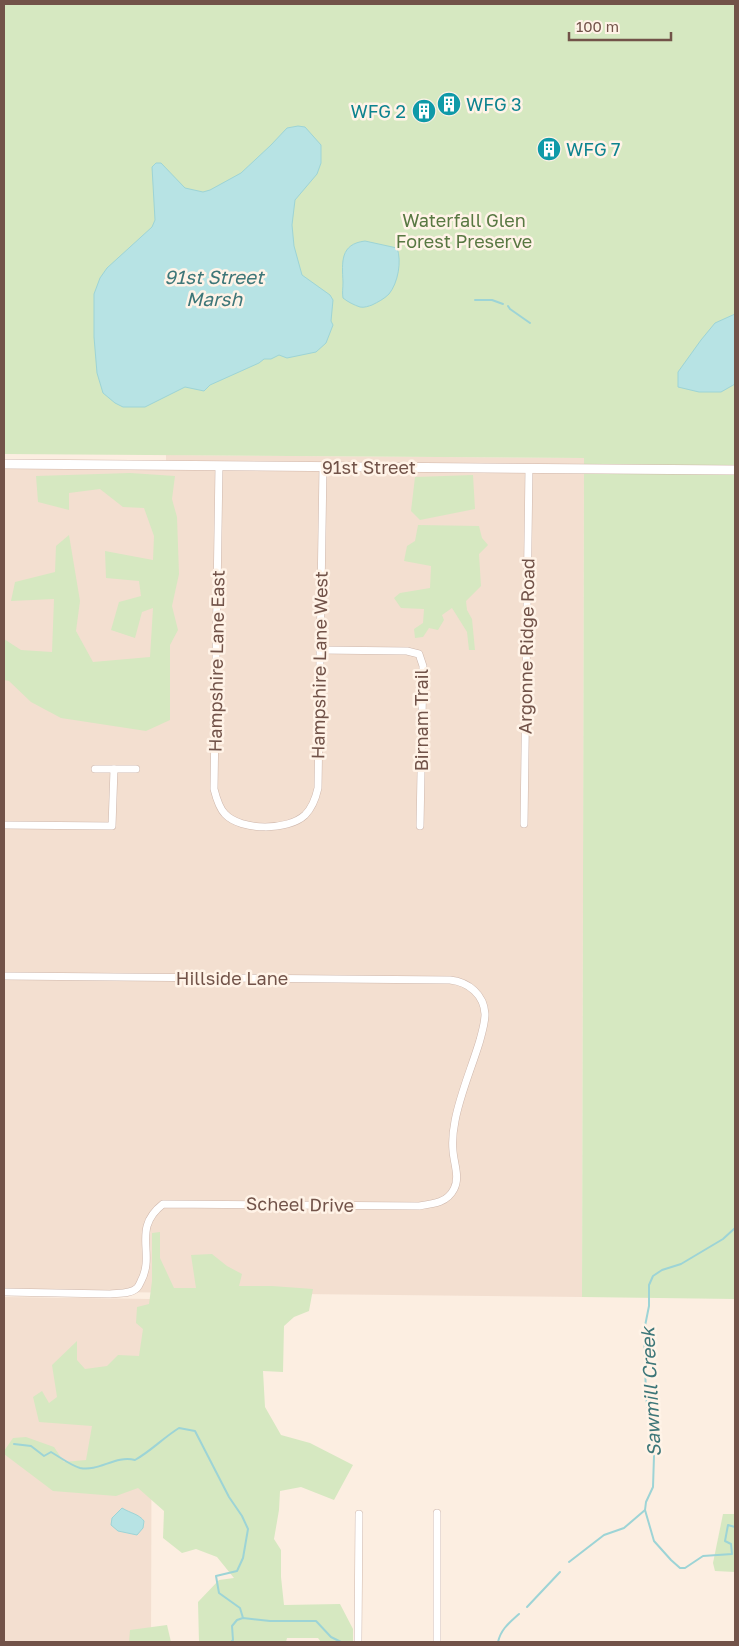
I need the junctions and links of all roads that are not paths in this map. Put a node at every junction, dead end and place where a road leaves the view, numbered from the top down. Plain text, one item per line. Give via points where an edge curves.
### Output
1 (4, 464) edge
2 (219, 466) junction
3 (322, 466) junction
4 (529, 468) junction
5 (735, 470) edge
6 (320, 650) junction
7 (96, 769) dead end
8 (114, 769) junction
9 (136, 769) dead end
10 (524, 824) dead end
11 (4, 825) edge
12 (262, 826) joint
13 (420, 826) dead end
14 (4, 976) edge
15 (447, 1199) joint
16 (4, 1292) edge
17 (437, 1513) dead end
18 (359, 1514) dead end
19 (358, 1642) edge
20 (437, 1642) edge

1 - 2 main road, 91st Street
2 - 3 main road, 91st Street
2 - 12 street, Hampshire Lane East via 214,790 225,814 243,824
3 - 4 main road, 91st Street
3 - 6 street, Hampshire Lane West
4 - 5 main road, 91st Street
4 - 10 street, Argonne Ridge Road
6 - 12 street, Hampshire Lane West via 318,788 315,798 305,815 293,822
6 - 13 street, Birnam Trail via 419,654 423,666
7 - 8 street
8 - 9 street
8 - 11 street via 112,826
14 - 15 street, Hillside Lane via 459,981 476,991 483,1003 485,1016 455,1120 453,1152 457,1179
15 - 16 street, Scheel Drive via 418,1206 163,1204 146,1228 145,1273 138,1288 126,1293
17 - 20 street
18 - 19 street

